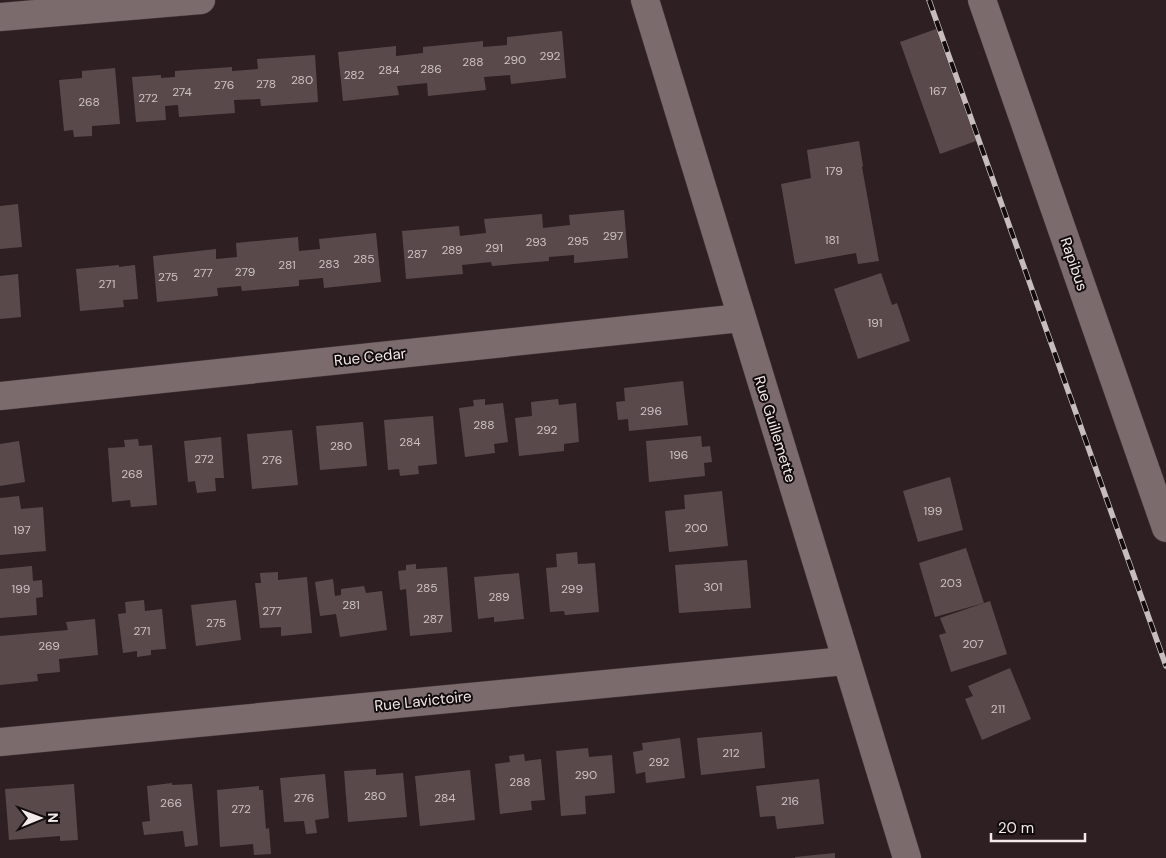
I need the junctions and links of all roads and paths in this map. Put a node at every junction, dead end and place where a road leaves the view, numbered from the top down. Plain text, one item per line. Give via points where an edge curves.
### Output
1 (202, 0) edge
2 (645, 0) edge
3 (982, 0) edge
4 (134, 3) edge
5 (0, 17) edge
6 (741, 318) junction
7 (0, 396) edge
8 (1166, 528) edge
9 (845, 661) junction
10 (0, 742) edge
11 (907, 858) edge

1 - 4 street
2 - 6 street, Rue Guillemette
3 - 8 street, Rapibus
4 - 5 street
6 - 7 street, Rue Cedar
6 - 9 street, Rue Guillemette
9 - 10 street, Rue Lavictoire
9 - 11 street, Rue Guillemette

